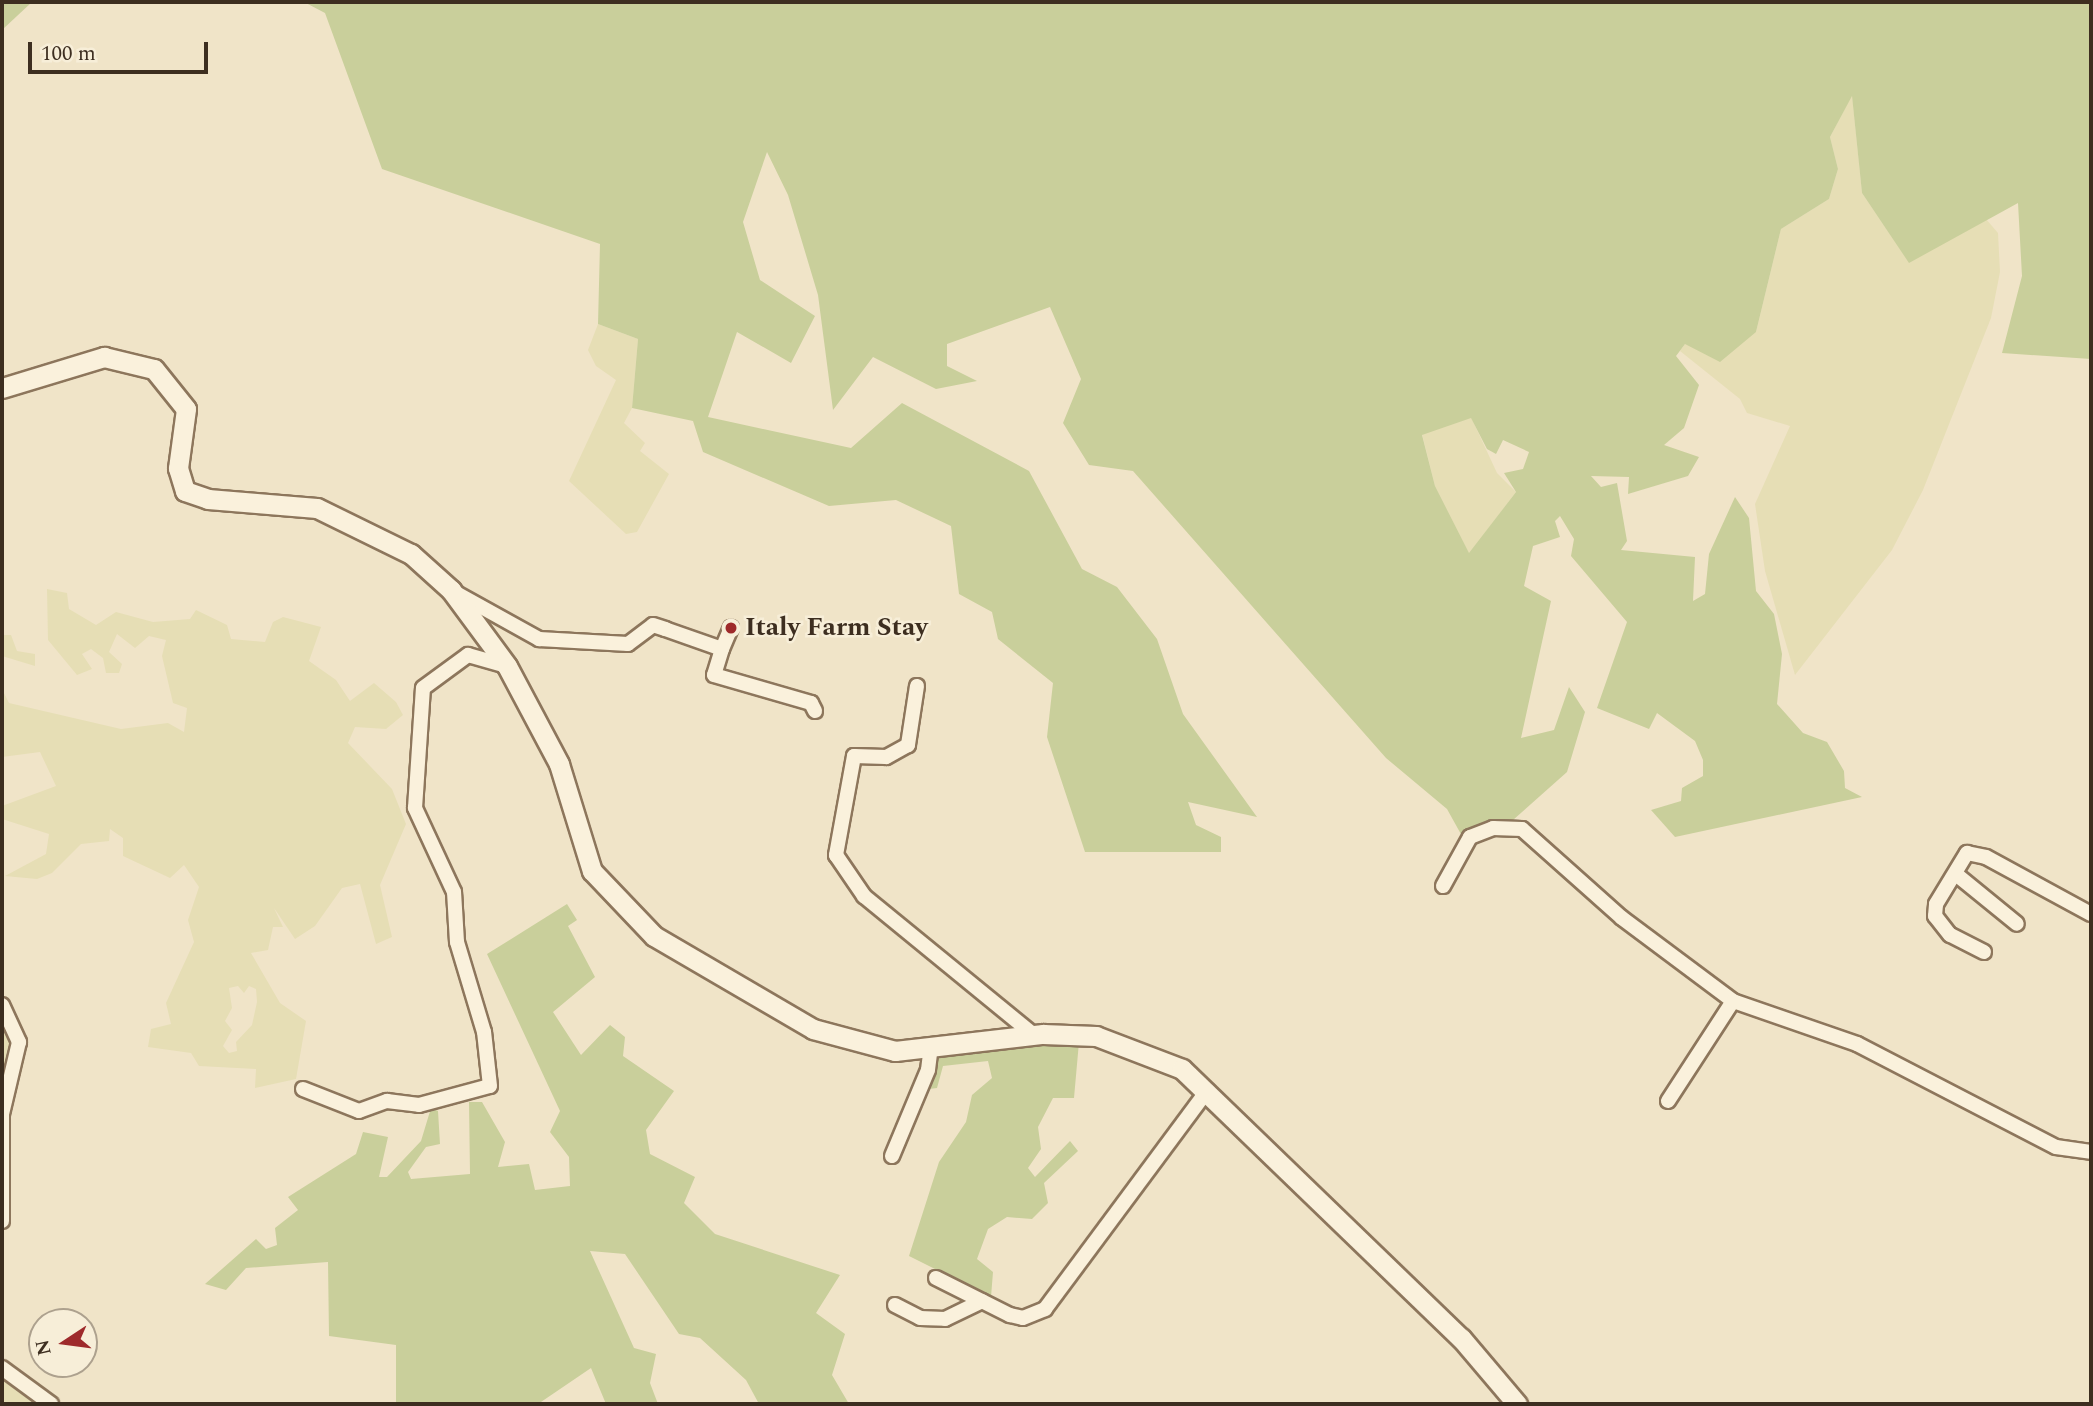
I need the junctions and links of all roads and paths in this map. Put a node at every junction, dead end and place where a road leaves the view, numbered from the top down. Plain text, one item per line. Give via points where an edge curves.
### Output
1 (2, 388) edge
2 (451, 590) junction
3 (731, 628) dead end
4 (722, 649) junction
5 (507, 666) junction
6 (917, 686) dead end
7 (815, 711) dead end
8 (1957, 875) junction
9 (1443, 886) dead end
10 (2091, 914) edge
11 (2017, 924) dead end
12 (1984, 952) dead end
13 (1733, 1001) junction
14 (2, 1005) edge
15 (1034, 1035) junction
16 (930, 1046) junction
17 (303, 1089) dead end
18 (1207, 1091) junction
19 (1668, 1101) dead end
20 (2091, 1152) edge
21 (892, 1156) dead end
22 (2, 1221) edge
23 (936, 1278) dead end
24 (982, 1301) junction
25 (895, 1305) dead end
26 (2, 1368) edge
27 (51, 1404) edge
28 (1517, 1404) edge

1 - 2 street via 104,357 154,369 186,409 178,468 185,491 208,499 317,508 411,554
2 - 4 street via 530,638 628,644 653,625
2 - 5 street
3 - 4 street
4 - 7 street via 714,675 811,703
5 - 16 street via 559,764 592,871 654,936 813,1029 895,1051
5 - 17 street via 468,655 423,688 415,808 454,892 457,942 484,1032 490,1086 419,1105 387,1101 359,1111
6 - 15 street via 908,746 886,757 853,756 836,855 864,896
8 - 10 street via 1967,853 1986,857
8 - 11 street
8 - 12 street via 1941,894 1935,916 1950,935
9 - 13 street via 1470,837 1493,828 1522,829 1622,918
13 - 19 street
13 - 20 street via 1857,1044 2056,1147
14 - 22 street via 19,1042 2,1114
15 - 16 street
15 - 18 street via 1096,1036 1140,1049 1182,1069
16 - 21 street via 928,1070
18 - 24 street via 1045,1309 1023,1318
18 - 28 street via 1461,1339
23 - 24 street
24 - 25 street via 945,1319 920,1318
26 - 27 street

